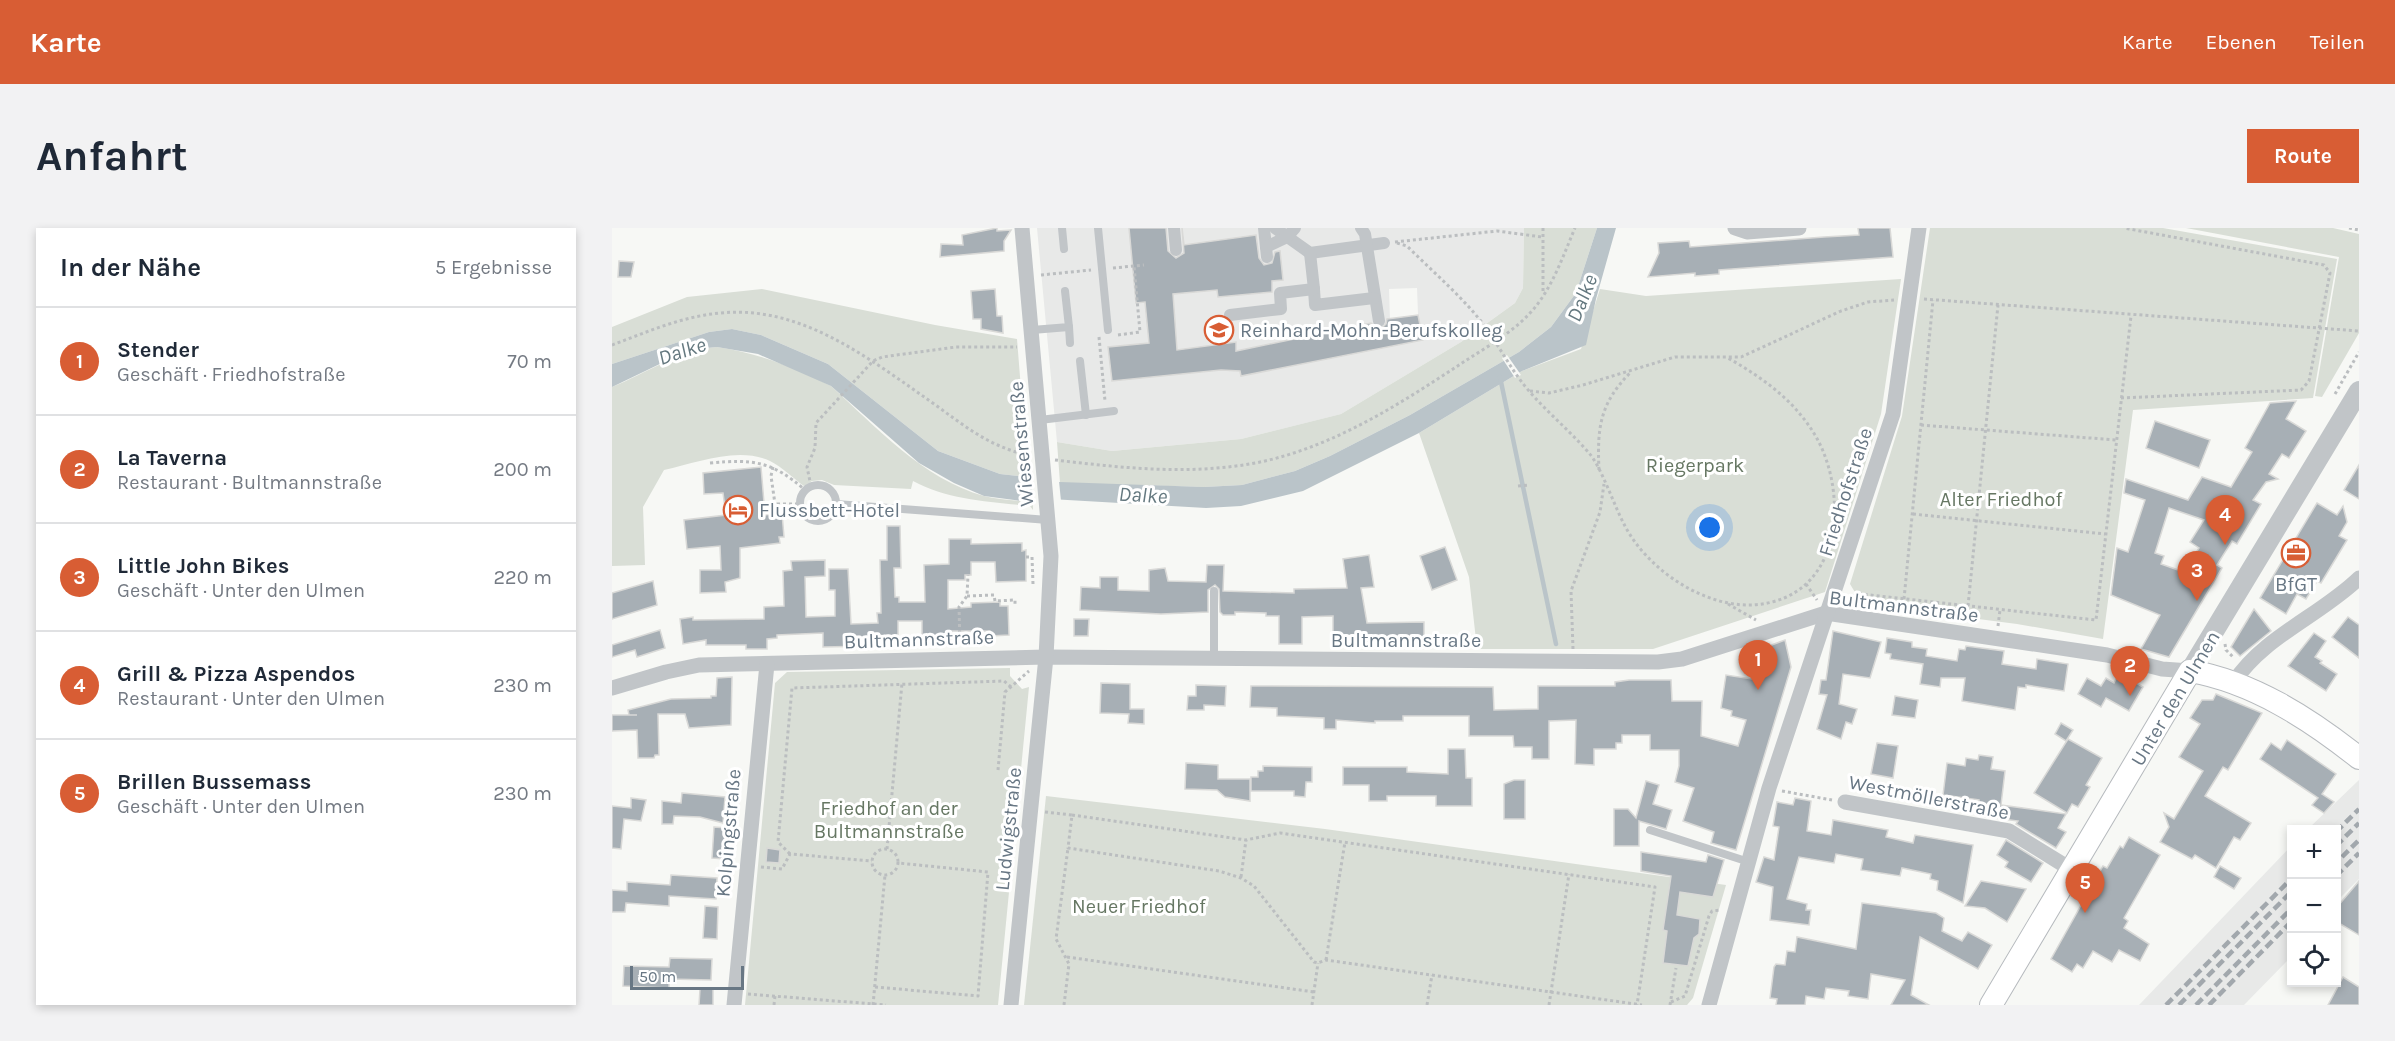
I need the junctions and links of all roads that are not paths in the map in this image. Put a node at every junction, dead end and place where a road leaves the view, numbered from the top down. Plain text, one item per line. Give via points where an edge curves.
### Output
1 (1023, 228) edge
2 (1062, 228) edge
3 (1098, 228) edge
4 (1174, 228) edge
5 (1264, 228) edge
6 (1275, 228) edge
7 (1736, 228) edge
8 (1799, 228) edge
9 (1919, 228) edge
10 (1291, 233) edge
11 (1365, 234) edge
12 (1384, 243) dead end
13 (1064, 249) dead end
14 (1176, 250) dead end
15 (1310, 253) junction
16 (1314, 289) junction
17 (1065, 291) dead end
18 (1374, 298) junction
19 (1230, 315) dead end
20 (1379, 321) dead end
21 (1069, 327) junction
22 (1032, 330) junction
23 (1108, 330) dead end
24 (1070, 343) dead end
25 (1080, 361) dead end
26 (2359, 391) edge
27 (1110, 412) road end
28 (1086, 415) junction
29 (1040, 420) junction
30 (836, 504) junction
31 (1048, 519) junction
32 (2359, 578) edge
33 (1214, 591) dead end
34 (1828, 607) junction
35 (1046, 657) junction
36 (1214, 659) junction
37 (767, 664) junction
38 (2190, 671) junction
39 (2234, 682) junction
40 (612, 688) edge
41 (2359, 759) edge
42 (1845, 802) road end
43 (1650, 830) dead end
44 (1749, 862) junction
45 (2072, 870) junction
46 (734, 999) edge
47 (1011, 1005) edge
48 (1709, 1005) edge
49 (1990, 1005) edge

1 - 22 street, Wiesenstraße
2 - 13 lane
3 - 23 lane
4 - 14 street
5 - 10 street via 1267,252
6 - 10 street
7 - 8 street via 1746,232
9 - 34 street, Friedhofstraße via 1893,414
10 - 15 street
11 - 12 street
11 - 15 street
11 - 18 street
15 - 16 street
16 - 18 street via 1316,306
16 - 19 street via 1280,293 1281,309
17 - 21 lane
18 - 20 street
21 - 22 lane
21 - 24 lane
22 - 29 street, Wiesenstraße
25 - 28 lane
26 - 38 street, Unter den Ulmen
27 - 28 lane
28 - 29 lane
29 - 31 street, Wiesenstraße
30 - 30 lane via 828,488 817,485 808,488 800,504 808,517 818,520 828,517
30 - 31 lane
31 - 35 street, Wiesenstraße via 1051,556
32 - 39 street via 2247,662
33 - 36 lane
34 - 36 street, Bultmannstraße via 1682,659 1658,662
34 - 38 street, Bultmannstraße
34 - 44 street, Friedhofstraße
35 - 36 street, Bultmannstraße
35 - 37 street, Bultmannstraße
35 - 47 street, Ludwigstraße
37 - 40 street, Bultmannstraße via 699,666
37 - 46 street, Kolpingstraße
38 - 39 main road
38 - 45 main road, Unter den Ulmen
39 - 41 main road via 2290,709
42 - 45 street, Westmöllerstraße via 2009,831
43 - 44 lane
44 - 48 street, Friedhofstraße
45 - 49 main road, Unter den Ulmen

